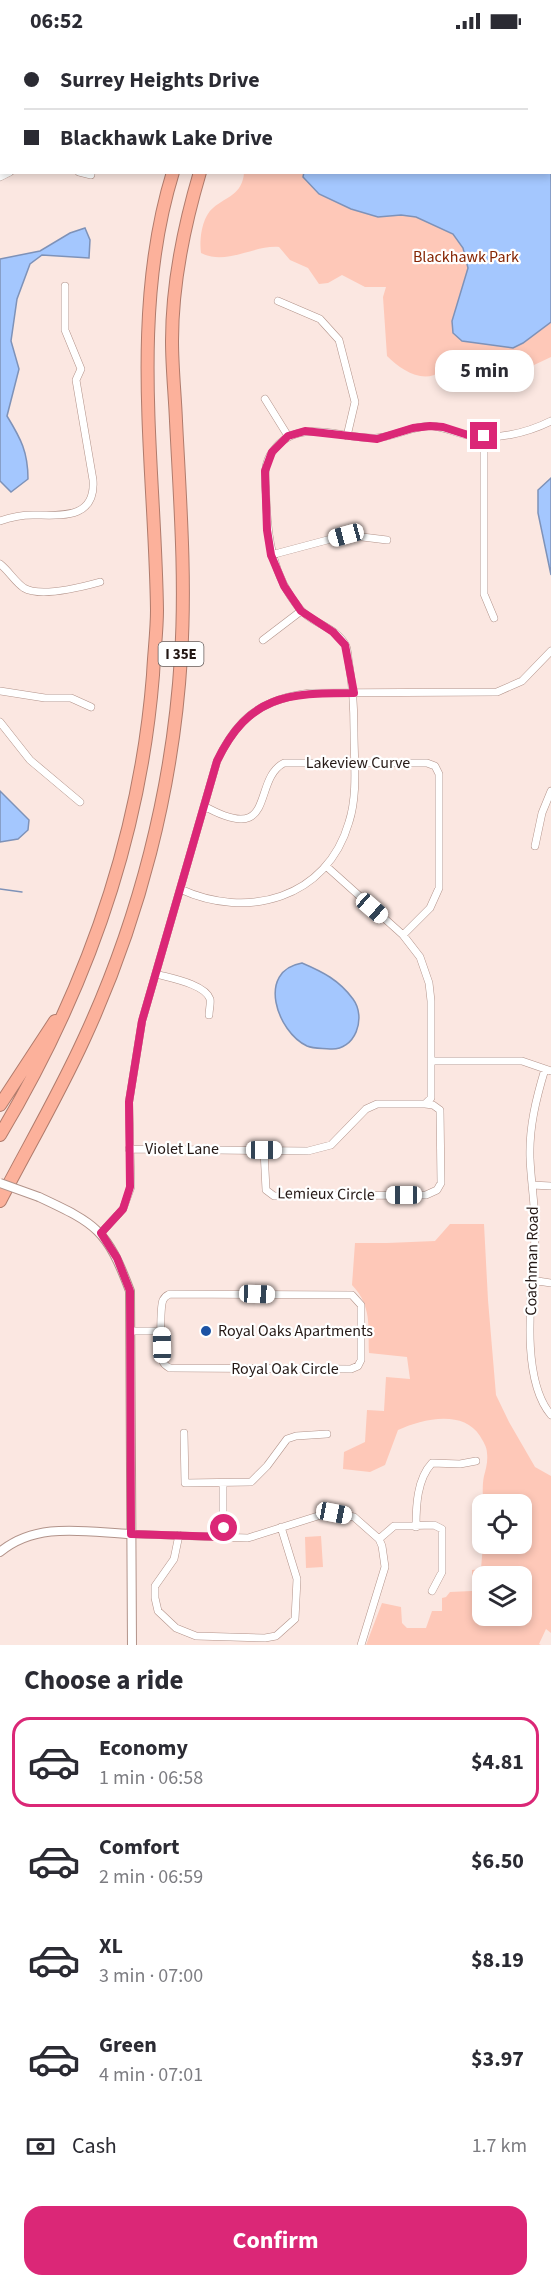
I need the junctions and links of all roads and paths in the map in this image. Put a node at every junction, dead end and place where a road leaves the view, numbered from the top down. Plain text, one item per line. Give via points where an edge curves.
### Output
1 (87, 174) edge
2 (172, 174) edge
3 (200, 174) edge
4 (91, 175) dead end
5 (64, 286) dead end
6 (279, 301) dead end
7 (265, 399) dead end
8 (551, 421) edge
9 (288, 436) junction
10 (347, 436) junction
11 (484, 436) junction
12 (0, 521) edge
13 (387, 540) dead end
14 (271, 555) junction
15 (0, 564) edge
16 (100, 582) dead end
17 (301, 611) junction
18 (494, 618) dead end
19 (263, 640) dead end
20 (551, 651) edge
21 (0, 691) edge
22 (354, 693) junction
23 (91, 707) dead end
24 (0, 722) edge
25 (354, 762) junction
26 (551, 790) edge
27 (80, 802) dead end
28 (204, 806) junction
29 (535, 846) dead end
30 (326, 866) junction
31 (180, 889) junction
32 (403, 935) junction
33 (156, 974) junction
34 (77, 987) junction
35 (209, 1015) dead end
36 (432, 1061) junction
37 (548, 1070) edge
38 (425, 1104) junction
39 (0, 1105) edge
40 (44, 1115) junction
41 (0, 1135) edge
42 (129, 1149) junction
43 (264, 1150) junction
44 (0, 1184) edge
45 (532, 1185) junction
46 (551, 1186) edge
47 (0, 1201) edge
48 (101, 1233) junction
49 (531, 1280) junction
50 (551, 1283) edge
51 (130, 1331) junction
52 (161, 1331) junction
53 (551, 1415) edge
54 (184, 1433) dead end
55 (327, 1434) dead end
56 (476, 1461) dead end
57 (223, 1484) junction
58 (281, 1527) junction
59 (416, 1527) junction
60 (131, 1534) junction
61 (179, 1535) junction
62 (223, 1537) junction
63 (379, 1539) junction
64 (0, 1552) edge
65 (432, 1591) dead end
66 (132, 1645) edge
67 (361, 1645) edge

1 - 4 street
2 - 34 highway, I 35E via 152,269 147,340 157,613 150,714 122,856
3 - 40 highway, I 35E via 184,236 172,340 183,572 175,724 156,826 125,936 83,1041
5 - 12 street via 65,330 81,369 76,380 93,483 90,499 73,514
6 - 10 street via 320,319 339,340 355,402
7 - 9 street
8 - 11 street via 534,429
9 - 10 street via 305,431
9 - 14 street via 272,452 265,471
10 - 11 street via 377,439 430,426
11 - 18 street via 484,594
13 - 14 street via 346,535
14 - 17 street via 284,586
15 - 16 street via 20,584 34,591 79,588
17 - 19 street
17 - 22 street via 345,645
20 - 22 street via 522,681 497,692
21 - 23 street via 71,698
22 - 25 street
22 - 28 street via 310,693 264,705 226,742
24 - 27 street via 30,760
25 - 28 street, Lakeview Curve via 284,763 272,773 262,804 254,814 238,819
25 - 30 street via 350,822
25 - 32 street, Lakeview Curve via 427,763 440,774 439,888 430,908
26 - 29 street
28 - 31 street
30 - 31 street via 299,889 265,902 230,904
30 - 32 street
31 - 33 street
32 - 36 street via 420,957 429,983
33 - 35 street via 204,991 210,999
33 - 42 street via 135,1059 129,1102
34 - 39 highway
34 - 41 highway, I 35E
36 - 37 street via 522,1061
36 - 38 street via 431,1098
37 - 45 street, Coachman Road via 534,1107 530,1133
38 - 43 street, Violet Lane via 377,1104 366,1109 331,1145 308,1150
38 - 43 street, Lemieux Circle via 440,1110 441,1122 441,1183 426,1195 274,1196 266,1190
40 - 44 highway, I 35E
40 - 47 highway
42 - 43 street, Violet Lane
42 - 48 street via 130,1187 123,1209
44 - 48 street, bridge via 75,1214
45 - 46 street
45 - 49 street, Coachman Road via 535,1234
48 - 51 street via 117,1258 130,1291
49 - 50 street
49 - 53 street, Coachman Road via 534,1373
51 - 52 street
51 - 60 street
52 - 52 street, Royal Oak Circle via 162,1359 170,1368 351,1369 361,1360 361,1305 352,1295 170,1294 162,1302
54 - 57 street via 185,1483
55 - 57 street via 287,1439 251,1482
56 - 59 street via 432,1463 427,1468 417,1503
57 - 62 street
58 - 61 street via 297,1579 295,1619 276,1636 265,1638 196,1635 176,1628 158,1611 155,1586 174,1559
58 - 62 street via 248,1538
58 - 63 street via 334,1513 354,1517
59 - 63 street via 394,1526
59 - 65 street via 434,1525 442,1529 442,1572
60 - 61 street
60 - 64 street via 51,1531 28,1535
60 - 66 street
61 - 62 street
63 - 67 street via 385,1567

